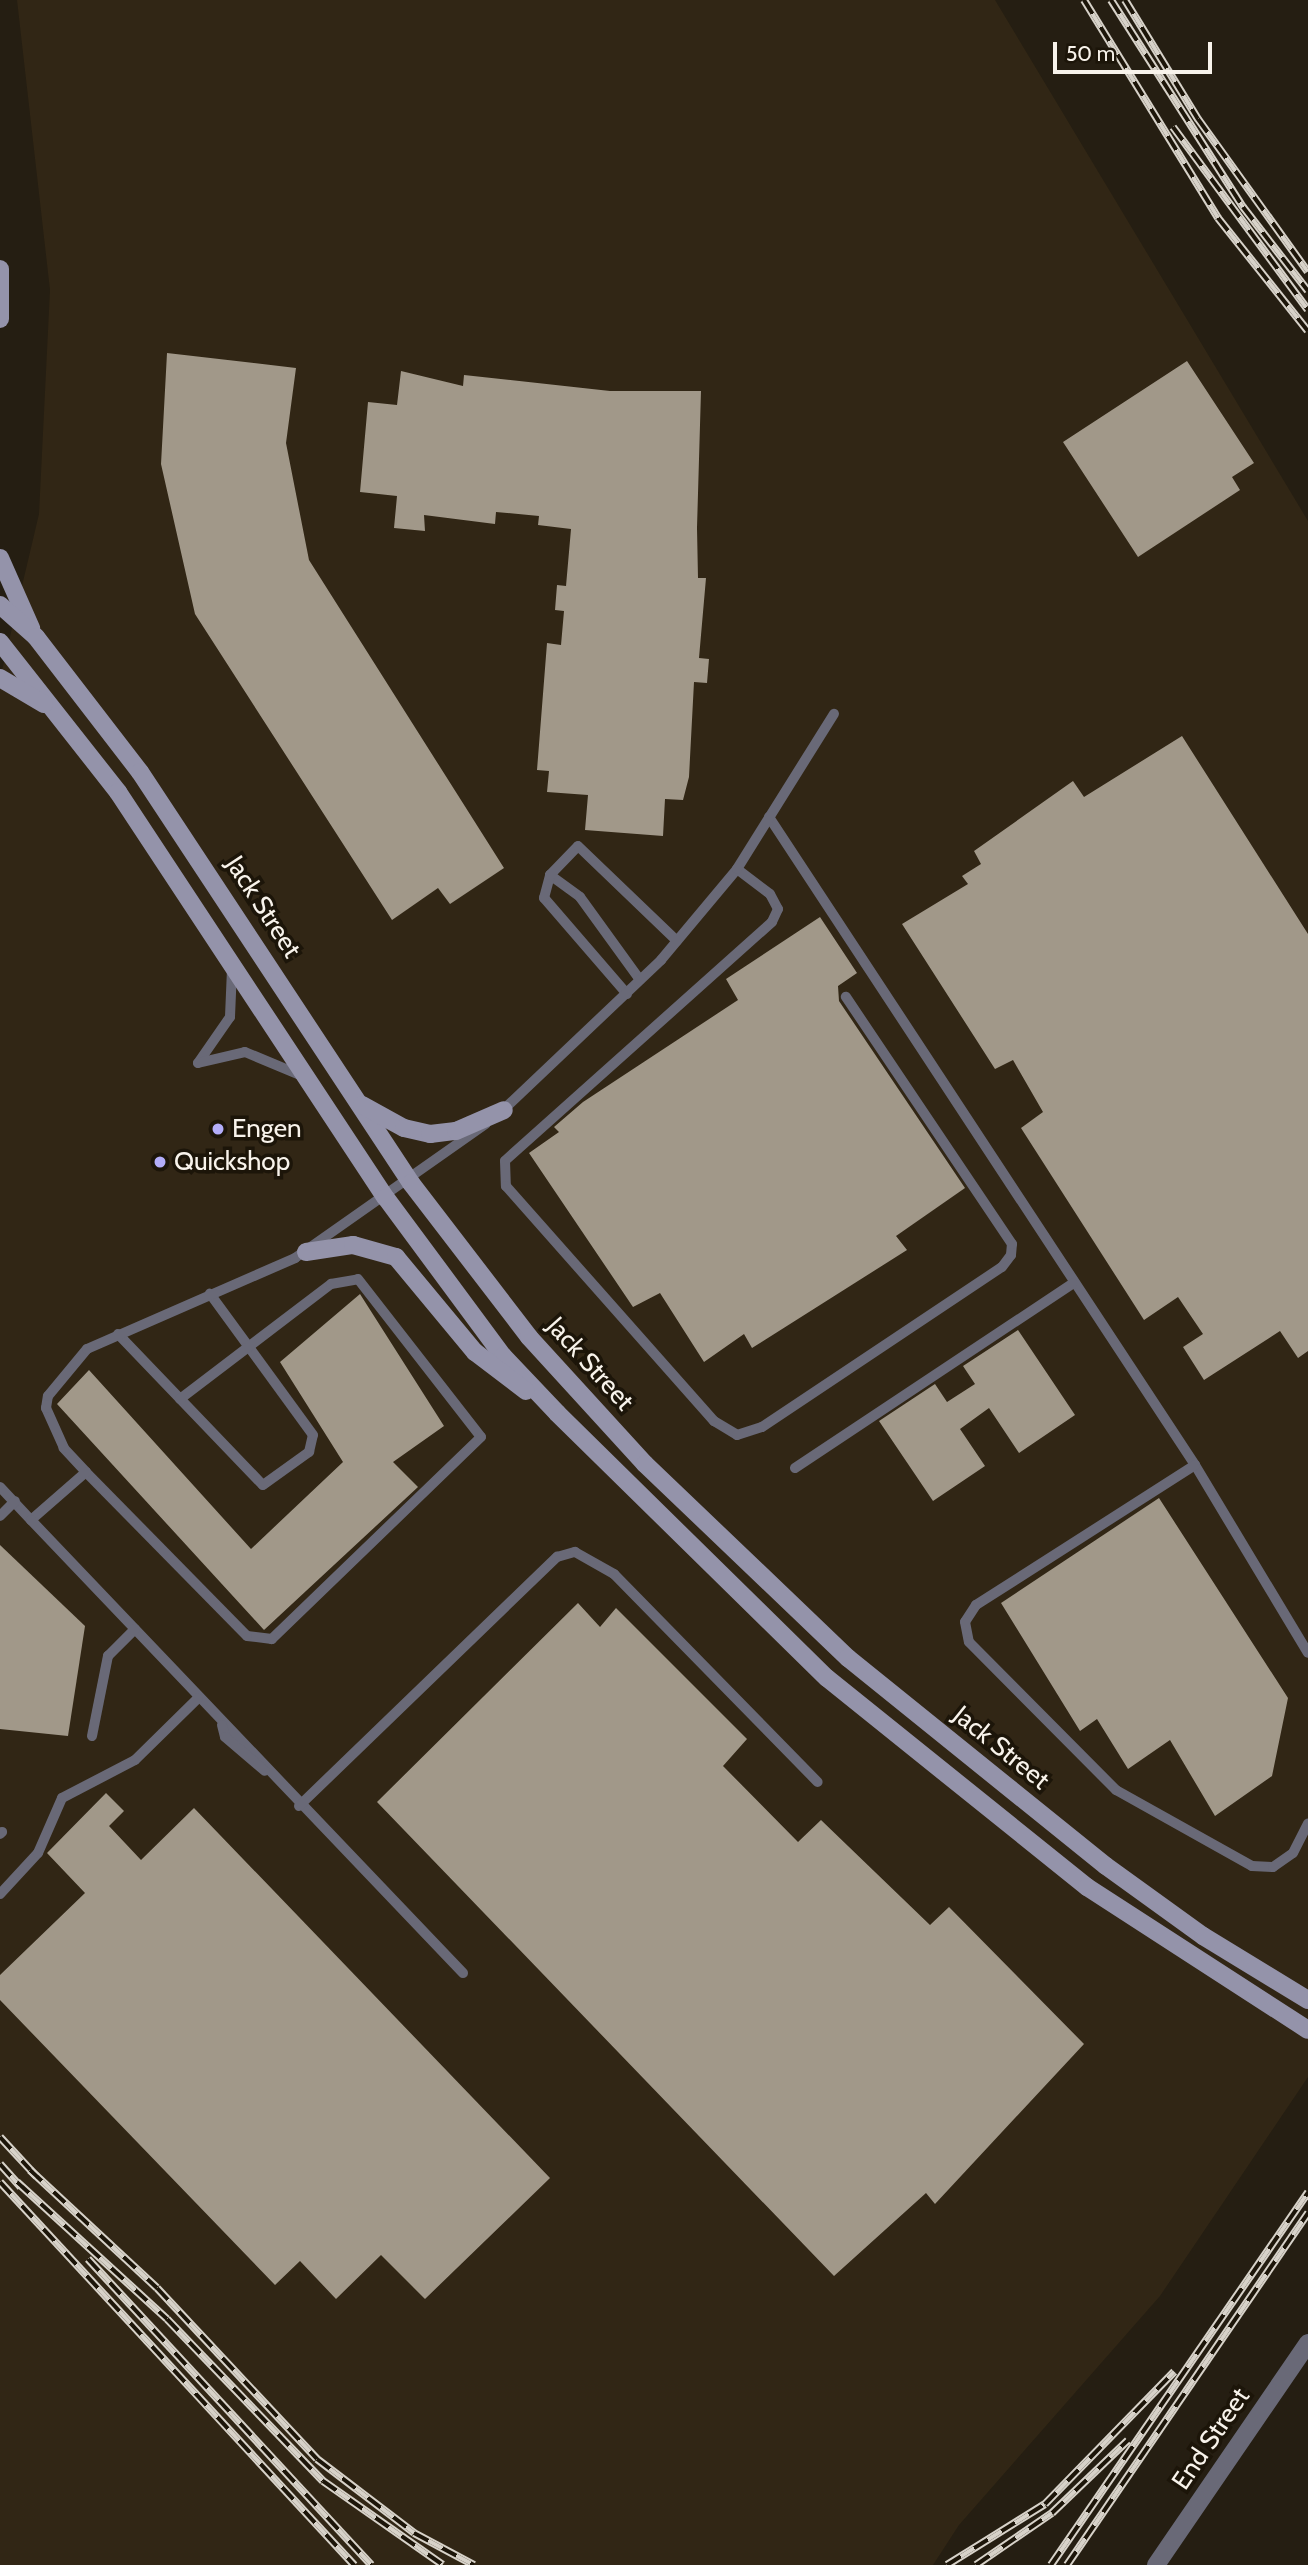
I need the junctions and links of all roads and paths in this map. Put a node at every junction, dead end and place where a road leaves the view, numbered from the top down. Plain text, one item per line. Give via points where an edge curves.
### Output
1 (0, 269) edge
2 (0, 318) edge
3 (0, 558) edge
4 (0, 605) edge
5 (36, 637) junction
6 (0, 642) edge
7 (0, 678) edge
8 (834, 714) dead end
9 (68, 724) junction
10 (769, 817) junction
11 (737, 869) junction
12 (550, 875) junction
13 (677, 941) junction
14 (228, 956) junction
15 (640, 980) junction
16 (627, 994) junction
17 (846, 997) dead end
18 (311, 1083) junction
19 (359, 1103) junction
20 (504, 1110) junction
21 (411, 1183) junction
22 (386, 1198) junction
23 (306, 1252) junction
24 (1072, 1284) junction
25 (210, 1294) junction
26 (118, 1334) junction
27 (247, 1345) junction
28 (180, 1399) junction
29 (557, 1413) junction
30 (1195, 1465) junction
31 (794, 1468) dead end
32 (86, 1472) junction
33 (0, 1486) edge
34 (15, 1501) junction
35 (0, 1516) edge
36 (31, 1520) junction
37 (135, 1629) junction
38 (1308, 1653) edge
39 (198, 1698) junction
40 (92, 1736) dead end
41 (818, 1782) dead end
42 (299, 1806) junction
43 (1308, 1824) edge
44 (0, 1894) edge
45 (463, 1973) dead end
46 (1308, 2000) edge
47 (1308, 2030) edge
48 (1308, 2343) edge
49 (1156, 2565) edge

1 - 2 main road
3 - 5 main road
4 - 5 main road, Jack Street
5 - 19 main road, Jack Street via 140,772
6 - 9 main road, Jack Street
7 - 9 main road
8 - 10 lane
9 - 14 main road, Jack Street
10 - 11 lane
10 - 24 lane
11 - 13 lane
11 - 17 lane via 770,894 778,909 772,922 505,1161 506,1186 714,1421 737,1435 762,1427 1002,1267 1011,1255 1012,1244
12 - 13 lane via 578,846
12 - 15 lane via 580,897
12 - 16 lane via 544,898
13 - 15 lane
14 - 18 main road, Jack Street
14 - 18 lane via 233,975 230,1017 198,1063 261,1054
15 - 16 lane
16 - 20 lane
18 - 22 main road, Jack Street
19 - 20 main road via 404,1128 430,1134 456,1131
19 - 21 main road, Jack Street
20 - 21 lane
21 - 22 lane
21 - 46 main road, Jack Street via 529,1338 753,1571 848,1658 1203,1936
22 - 23 lane
22 - 29 main road, Jack Street via 503,1356
23 - 25 lane
23 - 29 main road via 353,1245 396,1257 475,1352
24 - 30 lane
24 - 31 lane
25 - 26 lane
25 - 27 lane
26 - 28 lane
26 - 32 lane via 65,1367 48,1395 46,1408 64,1448
27 - 28 lane
27 - 28 lane via 313,1435 309,1452 263,1485
27 - 32 lane via 331,1284 358,1279 481,1437 272,1639 260,1642
29 - 47 main road, Jack Street via 827,1678 1087,1887 1186,1956
30 - 38 lane
30 - 43 lane via 976,1605 965,1622 969,1642 1116,1790 1252,1866 1273,1867 1293,1853
32 - 36 lane
33 - 34 lane
34 - 35 lane
34 - 36 lane
36 - 37 lane
37 - 39 lane
37 - 40 lane via 108,1656
39 - 42 lane via 222,1725 225,1737
39 - 44 lane via 135,1760 62,1798 38,1853
41 - 42 lane via 614,1574 575,1552 557,1557
42 - 45 lane
48 - 49 street, End Street

